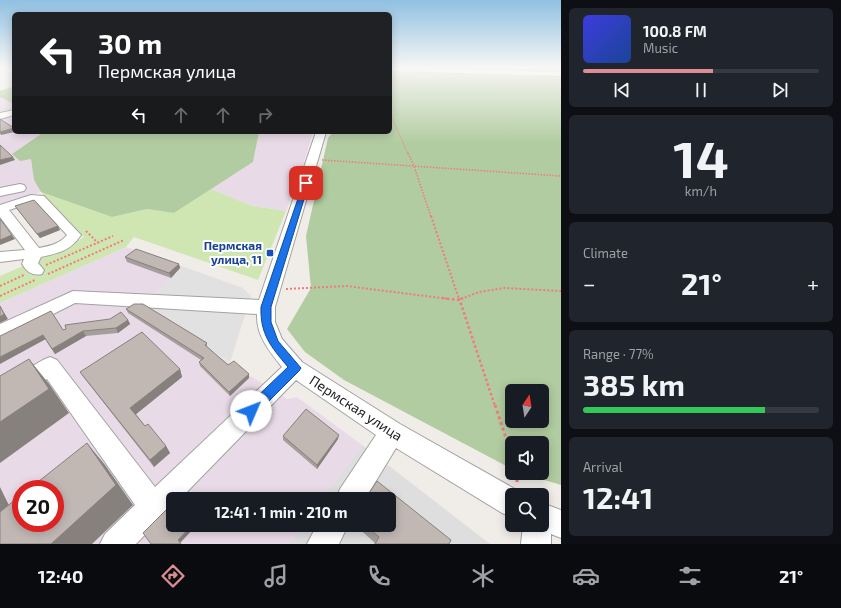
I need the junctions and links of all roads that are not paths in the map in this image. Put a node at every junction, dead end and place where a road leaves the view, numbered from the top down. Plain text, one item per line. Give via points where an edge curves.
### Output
1 (12, 113) edge
2 (0, 116) edge
3 (320, 134) edge
4 (20, 188) dead end
5 (0, 192) edge
6 (0, 209) edge
7 (35, 253) junction
8 (0, 257) edge
9 (38, 275) road end
10 (269, 299) junction
11 (0, 333) edge
12 (295, 368) junction
13 (0, 397) edge
14 (392, 432) junction
15 (354, 492) edge
16 (505, 499) edge
17 (153, 507) junction
18 (549, 520) edge
19 (561, 524) edge
20 (330, 532) edge
21 (537, 532) edge
22 (116, 543) edge
23 (322, 544) edge
24 (536, 544) edge

1 - 2 street
3 - 10 street, Пермская улица
4 - 5 street
6 - 7 street
6 - 7 street via 38,199 73,233 72,239 64,244 47,252
7 - 8 street
7 - 9 street via 30,264
10 - 11 street via 247,308 74,297
10 - 12 street, Пермская улица via 266,322 274,343
12 - 14 street, Пермская улица
12 - 17 street
13 - 17 street via 50,366
14 - 15 street
14 - 16 street, Пермская улица
17 - 22 street
18 - 19 street
20 - 23 street
21 - 24 street

